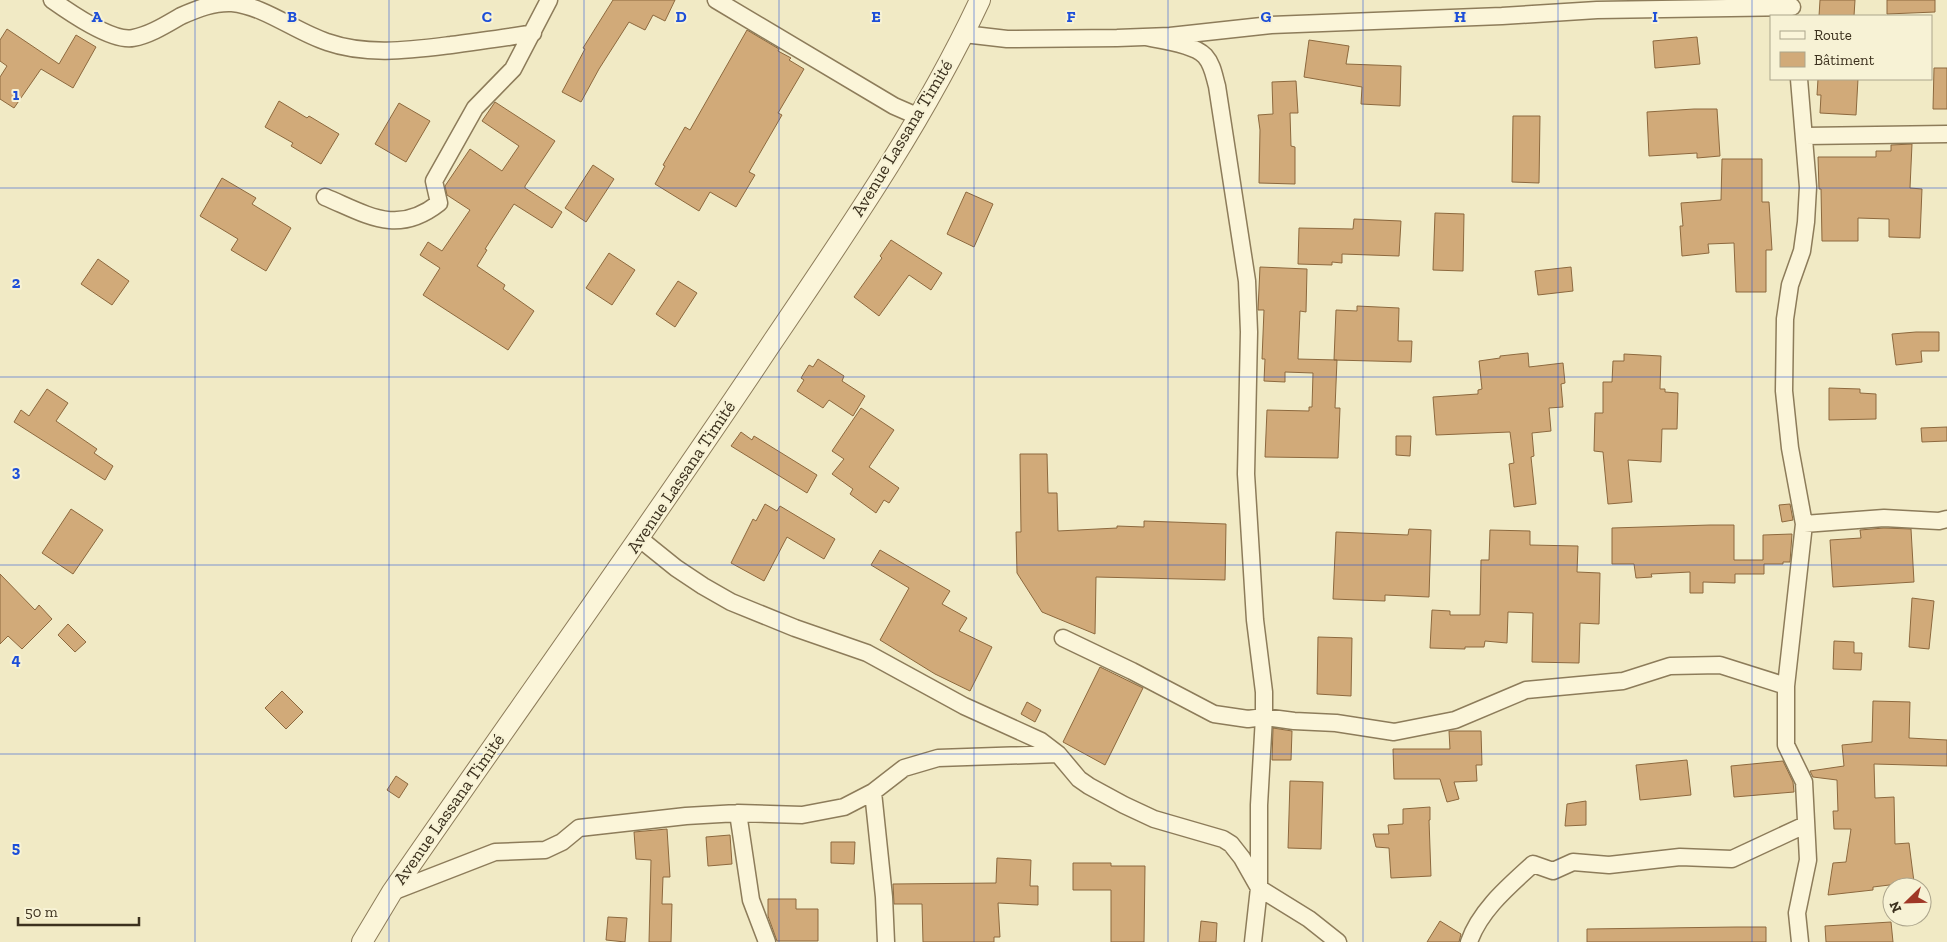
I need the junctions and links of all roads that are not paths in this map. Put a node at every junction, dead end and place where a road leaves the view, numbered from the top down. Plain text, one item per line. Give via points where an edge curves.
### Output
1 (52, 0) edge
2 (549, 0) edge
3 (716, 0) edge
4 (980, 0) edge
5 (1632, 4) edge
6 (1794, 8) edge
7 (533, 32) junction
8 (964, 34) junction
9 (1144, 37) junction
10 (1799, 80) edge
11 (917, 116) junction
12 (1947, 134) edge
13 (1805, 136) junction
14 (325, 197) dead end
15 (1947, 519) edge
16 (1804, 524) junction
17 (640, 539) junction
18 (1063, 638) dead end
19 (1786, 686) junction
20 (1264, 717) junction
21 (1058, 754) junction
22 (873, 792) junction
23 (738, 813) junction
24 (1805, 825) junction
25 (1258, 888) junction
26 (392, 892) junction
27 (362, 942) edge
28 (767, 942) edge
29 (886, 942) edge
30 (1252, 942) edge
31 (1338, 942) edge
32 (1469, 942) edge
33 (1800, 942) edge

1 - 7 street via 92,26 132,39 212,4 231,3 249,6 327,42 361,49 395,52
2 - 7 street
3 - 11 street via 894,106
4 - 8 street, Avenue Lassana Timité
5 - 6 street
5 - 9 street via 1502,16 1271,25
7 - 14 street via 513,69 475,108 434,181 439,204 417,217 393,221 373,217
8 - 9 street via 1033,40
8 - 11 street, Avenue Lassana Timité
9 - 20 street via 1174,43 1205,56 1217,86 1247,281 1246,474
10 - 13 street
11 - 17 street, Avenue Lassana Timité via 873,192
12 - 13 street
13 - 16 street via 1806,222 1785,319 1784,391 1790,448
15 - 16 street via 1884,518
16 - 19 street
17 - 21 street via 676,568 731,602 867,653 964,706 1040,741
17 - 26 street, Avenue Lassana Timité
18 - 20 street via 1214,714 1248,719
19 - 20 street via 1720,665 1670,666 1624,681 1526,690 1455,720 1394,732
19 - 24 street via 1786,745 1804,782
20 - 25 street
21 - 22 street via 938,758 904,768
21 - 25 street via 1068,768 1089,786 1154,819 1231,844
22 - 23 street via 844,807 802,815
22 - 29 street
23 - 26 street via 579,828 562,842 545,850 495,852
23 - 28 street via 751,900
24 - 32 street via 1732,859 1680,857 1609,865 1573,862 1553,871 1534,864 1487,910
24 - 33 street via 1808,860 1797,913
25 - 30 street
25 - 31 street via 1309,919
26 - 27 street, Avenue Lassana Timité

